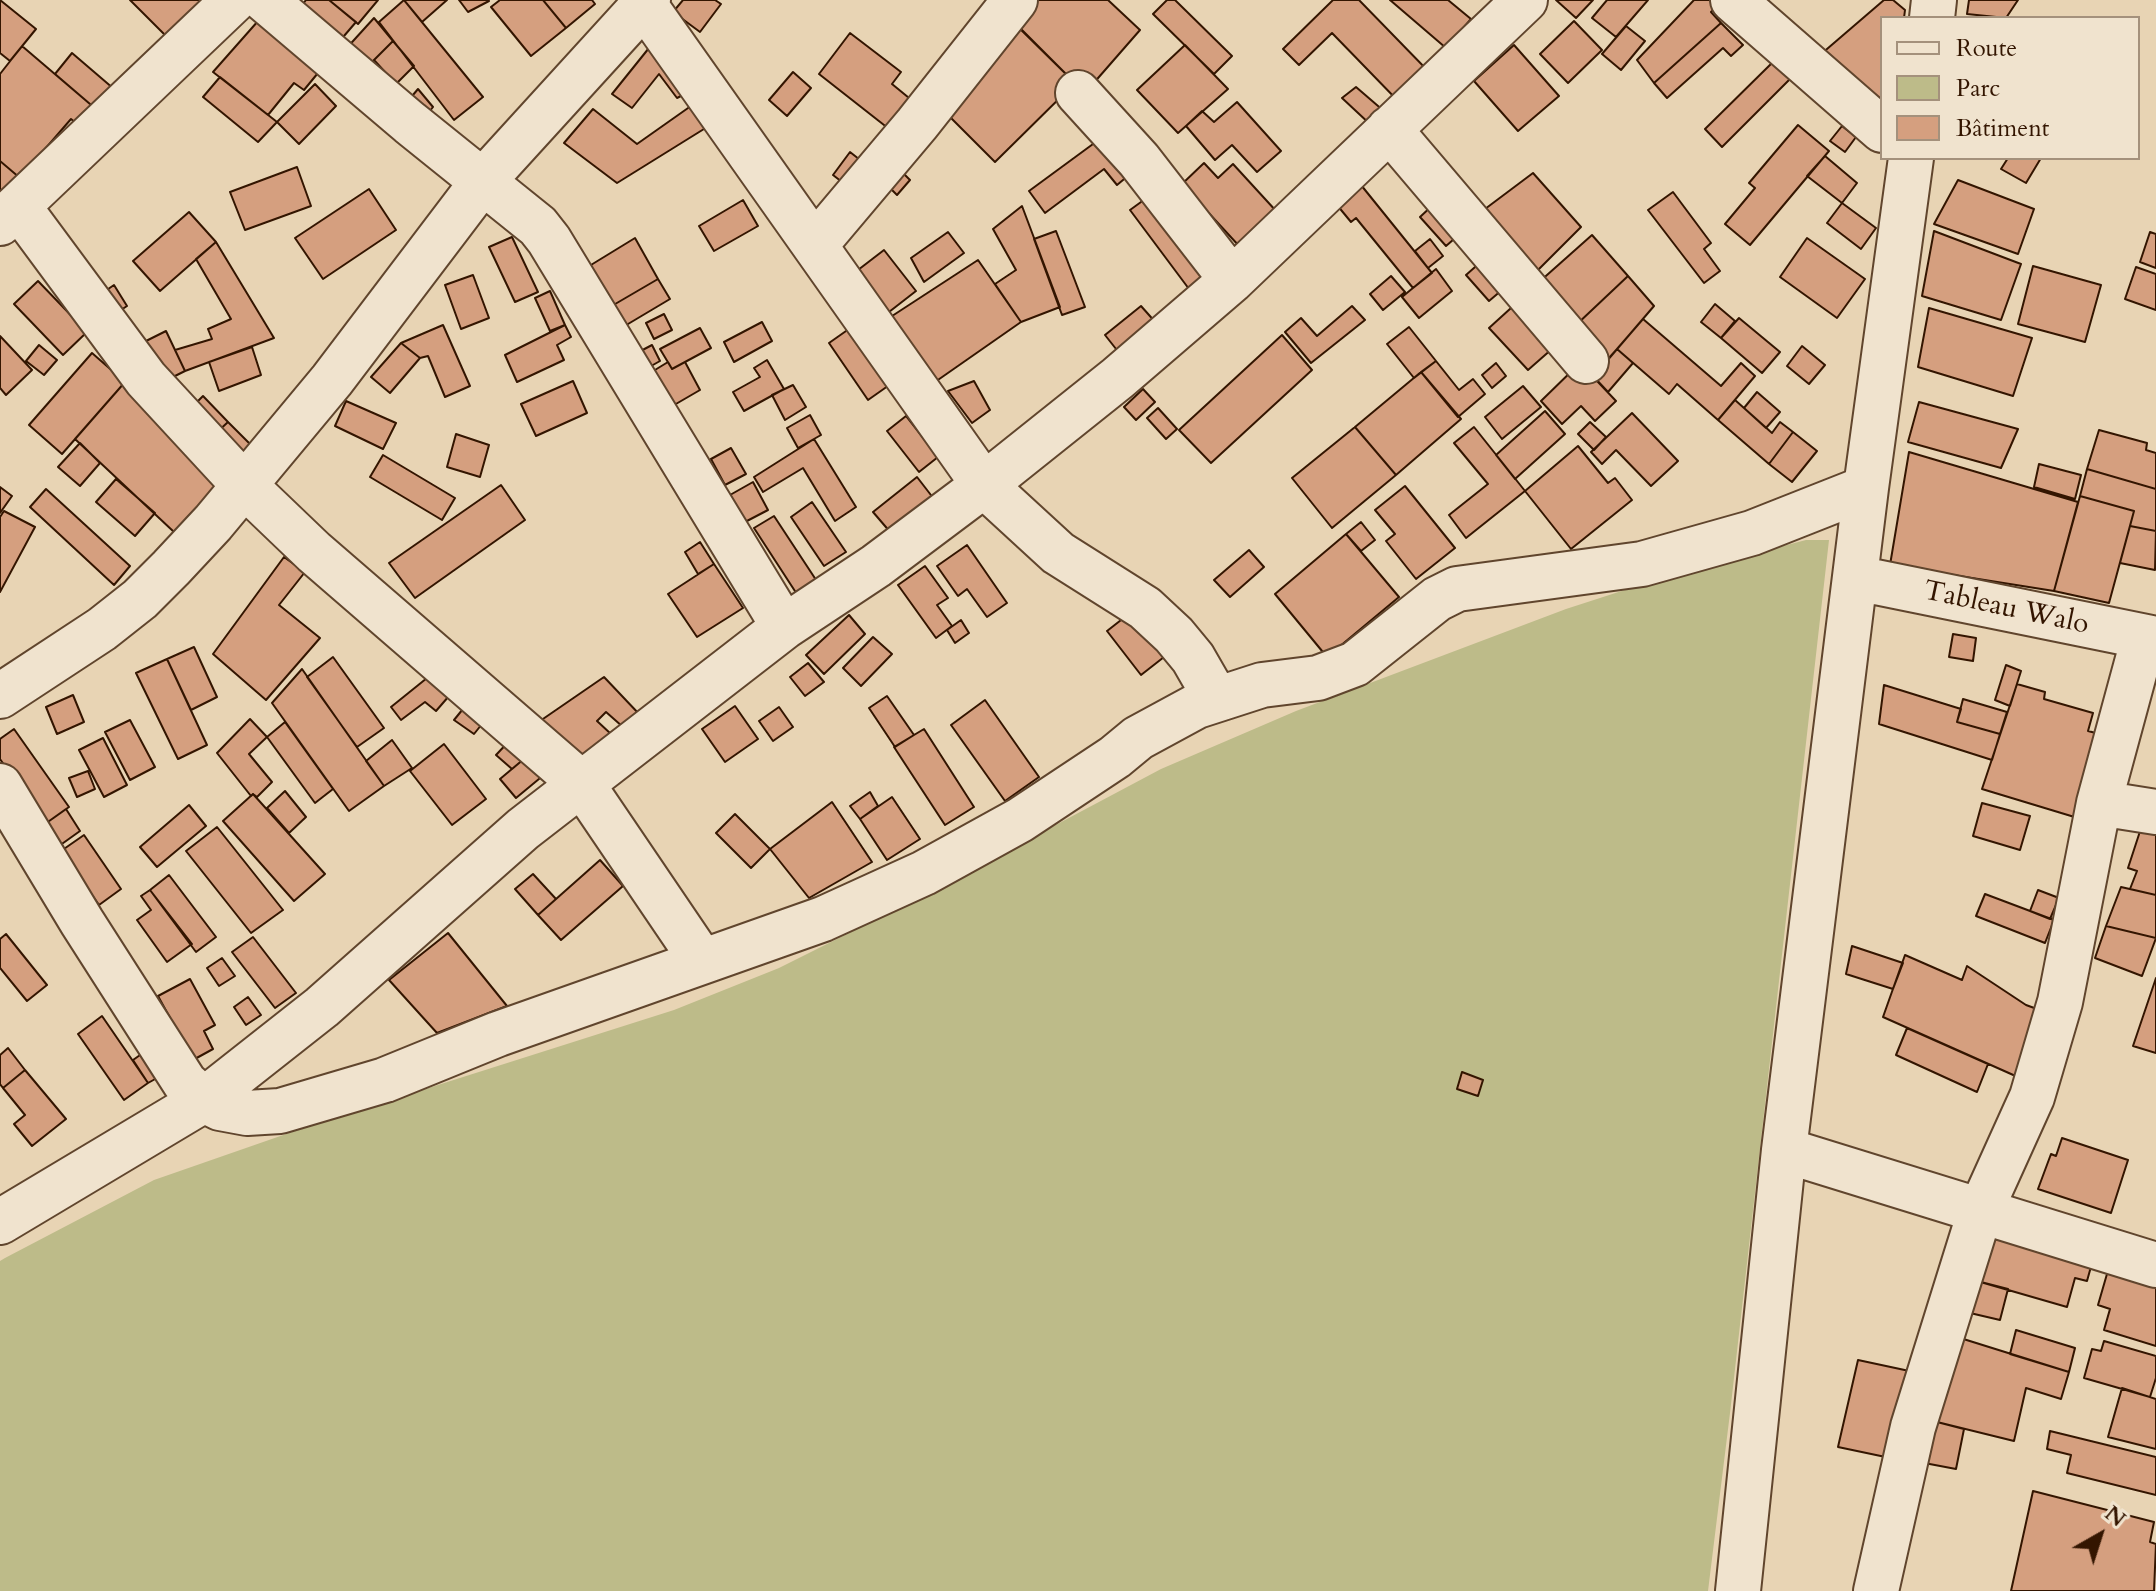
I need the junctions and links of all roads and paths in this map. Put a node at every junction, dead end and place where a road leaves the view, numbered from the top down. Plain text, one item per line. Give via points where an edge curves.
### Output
1 (234, 0) edge
2 (265, 0) edge
3 (1015, 0) edge
4 (1525, 0) edge
5 (1733, 0) edge
6 (646, 2) edge
7 (1078, 93) dead end
8 (1880, 128) edge
9 (1389, 129) junction
10 (1911, 160) edge
11 (483, 181) junction
12 (9, 215) edge
13 (815, 245) junction
14 (1232, 280) junction
15 (1586, 361) dead end
16 (243, 484) junction
17 (984, 485) junction
18 (1866, 488) junction
19 (1856, 578) junction
20 (784, 627) junction
21 (2150, 638) edge
22 (0, 696) edge
23 (1216, 698) junction
24 (582, 784) junction
25 (0, 786) edge
26 (2099, 803) junction
27 (2156, 812) edge
28 (702, 961) junction
29 (204, 1100) junction
30 (1784, 1150) junction
31 (1980, 1212) junction
32 (0, 1222) edge
33 (2156, 1265) edge
34 (1738, 1591) edge
35 (1876, 1591) edge

1 - 12 street
2 - 11 street
3 - 13 street
4 - 9 street
5 - 8 street
6 - 11 street
6 - 13 street
7 - 14 street via 1139,160
9 - 14 street
9 - 15 street
10 - 18 street
11 - 16 street via 332,380
11 - 20 street via 549,240
12 - 16 street via 146,379
13 - 17 street
14 - 17 street
16 - 22 street via 140,599
16 - 24 street
17 - 20 street
17 - 23 street via 1058,553 1145,608 1193,658
18 - 19 street
18 - 23 street via 1752,533 1642,564 1457,589 1355,664 1318,678
19 - 21 street, Tableau Walo
19 - 30 street
20 - 24 street
21 - 26 street
23 - 28 street via 1138,738 1020,820 924,873 823,919
24 - 28 street
24 - 29 street via 447,894 322,1007
25 - 29 street via 171,1063
26 - 27 street
26 - 31 street via 2060,1002 2032,1097
28 - 29 street via 385,1080 280,1111 247,1113
29 - 32 street
30 - 31 street
30 - 34 street
31 - 33 street
31 - 35 street via 1913,1427

